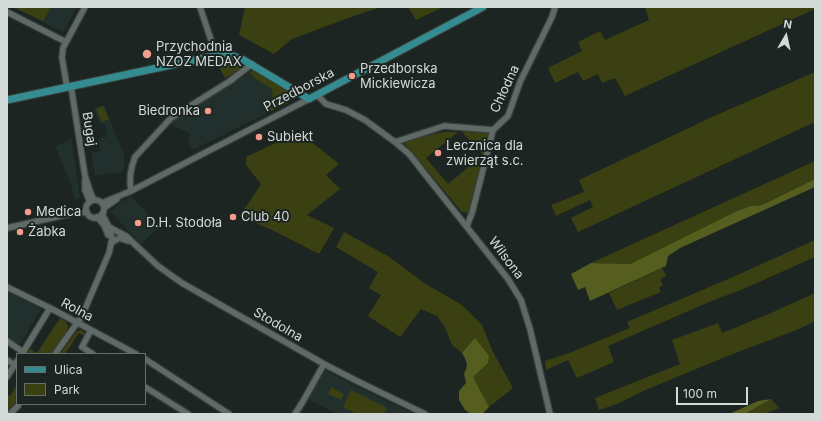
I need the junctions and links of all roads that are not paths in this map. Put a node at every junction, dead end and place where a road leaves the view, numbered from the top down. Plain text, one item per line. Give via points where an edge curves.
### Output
1 (85, 7) edge
2 (200, 7) edge
3 (483, 7) edge
4 (555, 7) edge
5 (7, 12) edge
6 (66, 42) junction
7 (216, 55) junction
8 (252, 64) junction
9 (69, 86) junction
10 (317, 95) junction
11 (309, 99) junction
12 (7, 100) edge
13 (493, 130) junction
14 (395, 142) junction
15 (129, 192) junction
16 (89, 205) junction
17 (103, 205) junction
18 (100, 216) junction
19 (467, 226) junction
20 (109, 227) junction
21 (7, 228) edge
22 (130, 242) junction
23 (111, 243) junction
24 (7, 287) edge
25 (50, 308) junction
26 (78, 323) junction
27 (91, 330) junction
28 (7, 341) edge
29 (22, 353) edge
30 (56, 353) edge
31 (91, 353) edge
32 (134, 353) edge
33 (7, 360) edge
34 (146, 360) edge
35 (16, 363) edge
36 (324, 364) junction
37 (7, 377) edge
38 (146, 388) edge
39 (19, 405) edge
40 (10, 414) edge
41 (16, 414) edge
42 (188, 414) edge
43 (229, 414) edge
44 (295, 414) edge
45 (425, 414) edge
46 (550, 414) edge

1 - 6 street, Bugaj
2 - 7 street
3 - 10 main road, Przedborska
4 - 13 street, Chłodna via 520,82 508,116
5 - 6 street
6 - 9 street, Bugaj via 62,58
7 - 8 main road via 236,56
7 - 9 main road
8 - 11 main road
8 - 15 street via 230,81 176,114 161,129 135,157
9 - 12 main road
9 - 16 street, Bugaj
10 - 11 main road, Przedborska
10 - 14 street, Wilsona via 326,104 357,115
11 - 15 street, Przedborska
13 - 14 street via 444,126
13 - 19 street, Chłodna
14 - 19 street, Wilsona via 410,154
15 - 17 street, Przedborska
16 - 17 street
16 - 18 street via 92,217
16 - 21 street via 65,215
17 - 18 street
18 - 20 street
18 - 23 street
19 - 46 street, Wilsona via 521,300
20 - 22 street, Stodolna
20 - 23 street
22 - 23 street via 119,238
22 - 36 street, Stodolna via 182,284
23 - 26 street via 99,278
24 - 25 street, Rolna
25 - 26 street, Rolna
25 - 29 street
26 - 27 street, Rolna
26 - 30 street
27 - 31 street via 82,347
27 - 32 street, Rolna
28 - 29 street
33 - 35 street
34 - 43 street
35 - 37 street
36 - 44 street
36 - 45 street, Stodolna
38 - 42 street
39 - 40 street
39 - 41 street

